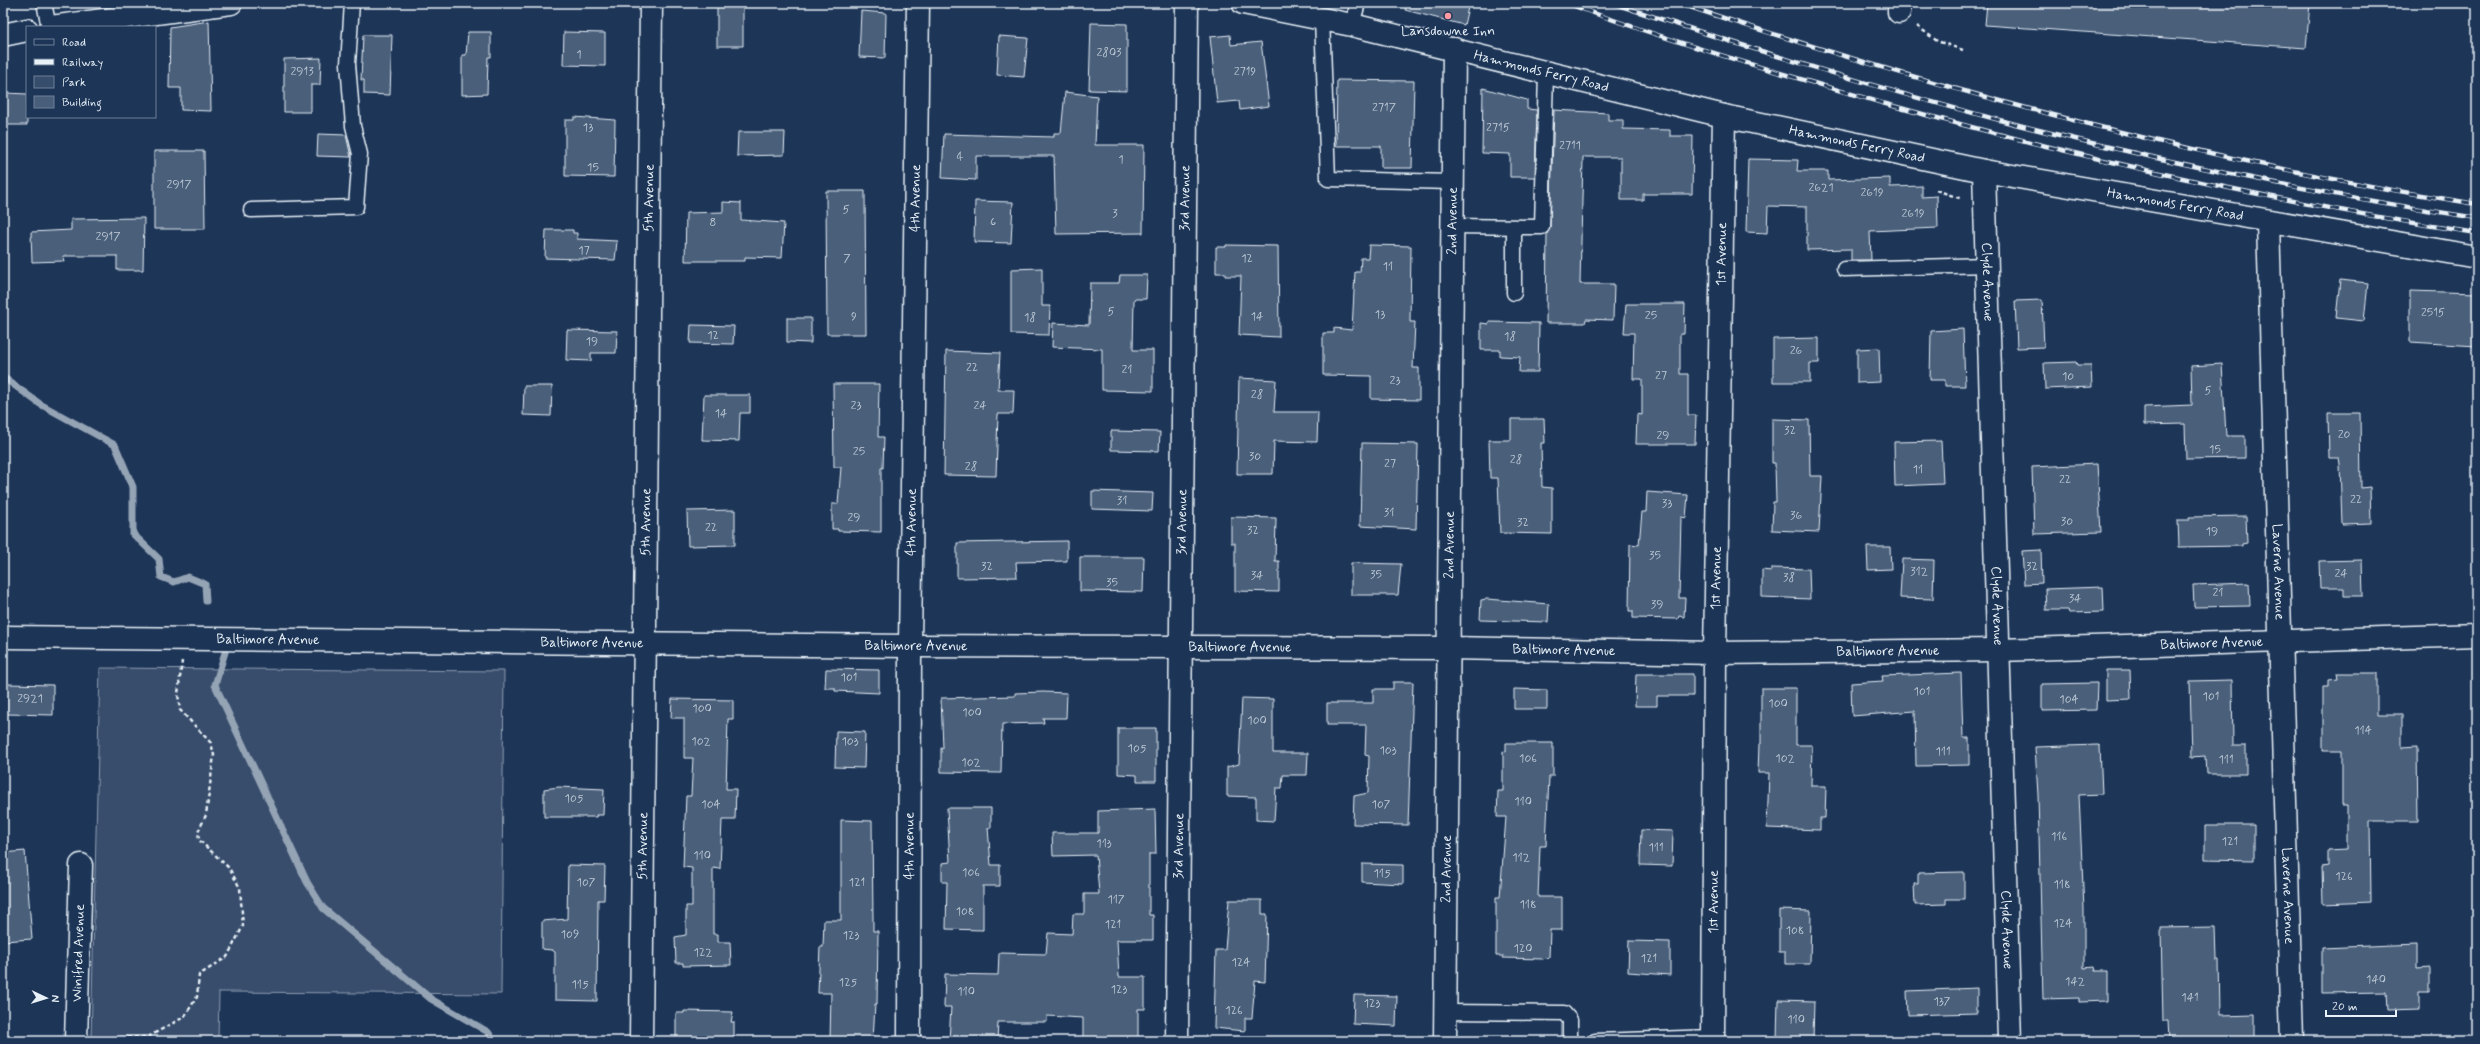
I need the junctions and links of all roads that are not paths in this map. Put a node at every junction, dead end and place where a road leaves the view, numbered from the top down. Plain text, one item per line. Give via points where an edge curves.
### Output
1 (44, 3) edge
2 (231, 3) edge
3 (352, 3) edge
4 (651, 3) edge
5 (918, 3) edge
6 (1187, 3) edge
7 (1243, 3) edge
8 (1358, 3) edge
9 (1322, 18) junction
10 (1352, 25) junction
11 (50, 26) edge
12 (58, 26) edge
13 (26, 30) edge
14 (3, 35) edge
15 (1454, 49) junction
16 (1546, 72) junction
17 (1724, 116) junction
18 (1984, 171) junction
19 (1452, 182) junction
20 (251, 210) dead end
21 (2268, 222) junction
22 (1452, 226) junction
23 (1514, 227) junction
24 (2477, 257) edge
25 (1987, 265) junction
26 (1844, 269) dead end
27 (1514, 293) dead end
28 (2477, 636) edge
29 (3, 637) edge
30 (2280, 641) junction
31 (646, 642) junction
32 (910, 646) junction
33 (1179, 648) junction
34 (1447, 648) junction
35 (1999, 650) junction
36 (1715, 653) junction
37 (81, 865) dead end
38 (1445, 1012) junction
39 (1713, 1039) edge
40 (76, 1040) edge
41 (641, 1041) edge
42 (908, 1041) edge
43 (1177, 1041) edge
44 (1445, 1041) edge
45 (1570, 1041) edge
46 (1595, 1041) edge
47 (2010, 1041) edge
48 (2292, 1041) edge

1 - 11 lane
2 - 12 street
3 - 20 lane via 348,64 353,126 360,154 356,207
4 - 31 street, 5th Avenue
5 - 32 street, 4th Avenue
6 - 33 street, 3rd Avenue
7 - 9 street, Hammonds Ferry Road
8 - 10 lane
9 - 10 street, Hammonds Ferry Road
9 - 19 lane via 1328,180
10 - 15 street, Hammonds Ferry Road
13 - 14 street
15 - 16 street, Hammonds Ferry Road
15 - 19 street, 2nd Avenue
16 - 17 street, Hammonds Ferry Road
16 - 23 lane via 1542,227
17 - 18 street, Hammonds Ferry Road
17 - 36 street, 1st Avenue
18 - 21 street, Hammonds Ferry Road
18 - 25 street, Clyde Avenue
19 - 22 street, 2nd Avenue
21 - 24 street, Hammonds Ferry Road
21 - 30 street, Laverne Avenue
22 - 23 lane
22 - 34 street, 2nd Avenue
23 - 27 lane
25 - 26 lane
25 - 35 street, Clyde Avenue
28 - 30 street, Baltimore Avenue
29 - 31 street, Baltimore Avenue
30 - 35 street, Baltimore Avenue
30 - 48 street, Laverne Avenue
31 - 32 street, Baltimore Avenue
31 - 41 street, 5th Avenue
32 - 33 street, Baltimore Avenue
32 - 42 street, 4th Avenue
33 - 34 street, Baltimore Avenue
33 - 43 street, 3rd Avenue
34 - 36 street, Baltimore Avenue
34 - 38 street, 2nd Avenue
35 - 36 street, Baltimore Avenue
35 - 47 street, Clyde Avenue
36 - 39 street, 1st Avenue
37 - 40 street, Winifred Avenue
38 - 44 street, 2nd Avenue
38 - 45 lane via 1564,1013 1570,1020
39 - 46 lane

